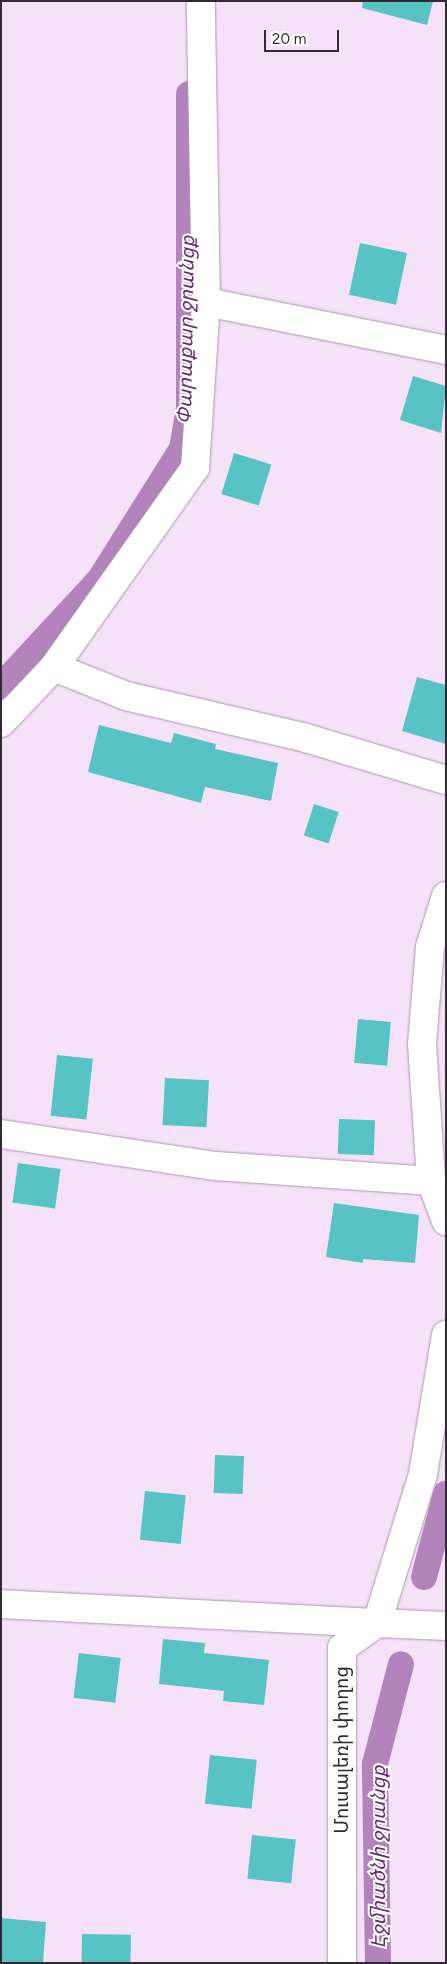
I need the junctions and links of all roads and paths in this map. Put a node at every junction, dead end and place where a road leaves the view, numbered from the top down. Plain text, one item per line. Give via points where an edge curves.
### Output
1 (201, 1) edge
2 (206, 302) junction
3 (446, 350) edge
4 (54, 667) junction
5 (1, 723) edge
6 (446, 780) edge
7 (446, 896) edge
8 (1, 1134) edge
9 (431, 1181) junction
10 (446, 1221) edge
11 (446, 1336) edge
12 (1, 1604) edge
13 (378, 1623) junction
14 (446, 1626) edge
15 (342, 1963) edge

1 - 2 street
2 - 3 street
2 - 4 street via 195,468
4 - 5 street
4 - 6 street via 126,696 306,738
7 - 9 street via 430,947 422,1044
8 - 9 street via 216,1166
9 - 10 street
11 - 13 street via 423,1474
12 - 13 street
13 - 14 street
13 - 15 street, Մուսալեռի փողոց via 342,1648

